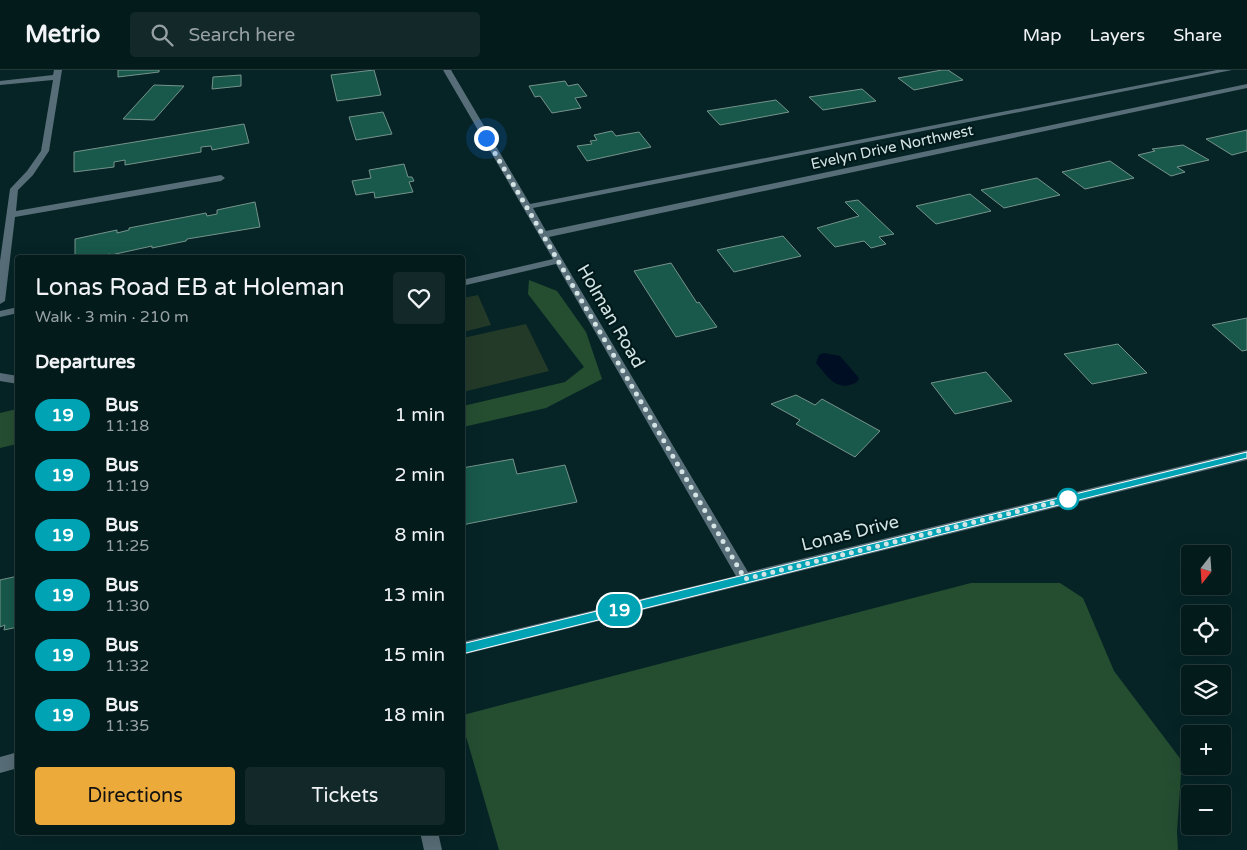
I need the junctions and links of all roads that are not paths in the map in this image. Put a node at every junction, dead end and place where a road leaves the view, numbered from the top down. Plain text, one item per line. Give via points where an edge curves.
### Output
1 (446, 70) edge
2 (1228, 70) edge
3 (58, 73) edge
4 (0, 83) edge
5 (1247, 86) edge
6 (221, 178) dead end
7 (526, 207) junction
8 (10, 215) junction
9 (543, 235) junction
10 (558, 262) junction
11 (465, 282) edge
12 (0, 301) edge
13 (15, 311) edge
14 (0, 314) edge
15 (0, 377) edge
16 (15, 380) edge
17 (1247, 455) edge
18 (745, 579) junction
19 (465, 648) edge
20 (15, 761) edge
21 (0, 765) edge
22 (430, 835) edge
23 (434, 850) edge

1 - 7 street, Holman Road
2 - 7 street, Evelyn Drive Northwest
3 - 4 street
3 - 8 street via 45,151 30,173 10,189
5 - 9 street, Evelyn Drive Northwest
6 - 8 street
7 - 9 street, Holman Road
8 - 12 street
9 - 10 street, Holman Road
10 - 11 street
10 - 18 street, Holman Road
13 - 14 street
15 - 16 street
17 - 18 street, Lonas Drive
18 - 19 street, Lonas Drive
20 - 21 street
22 - 23 street

